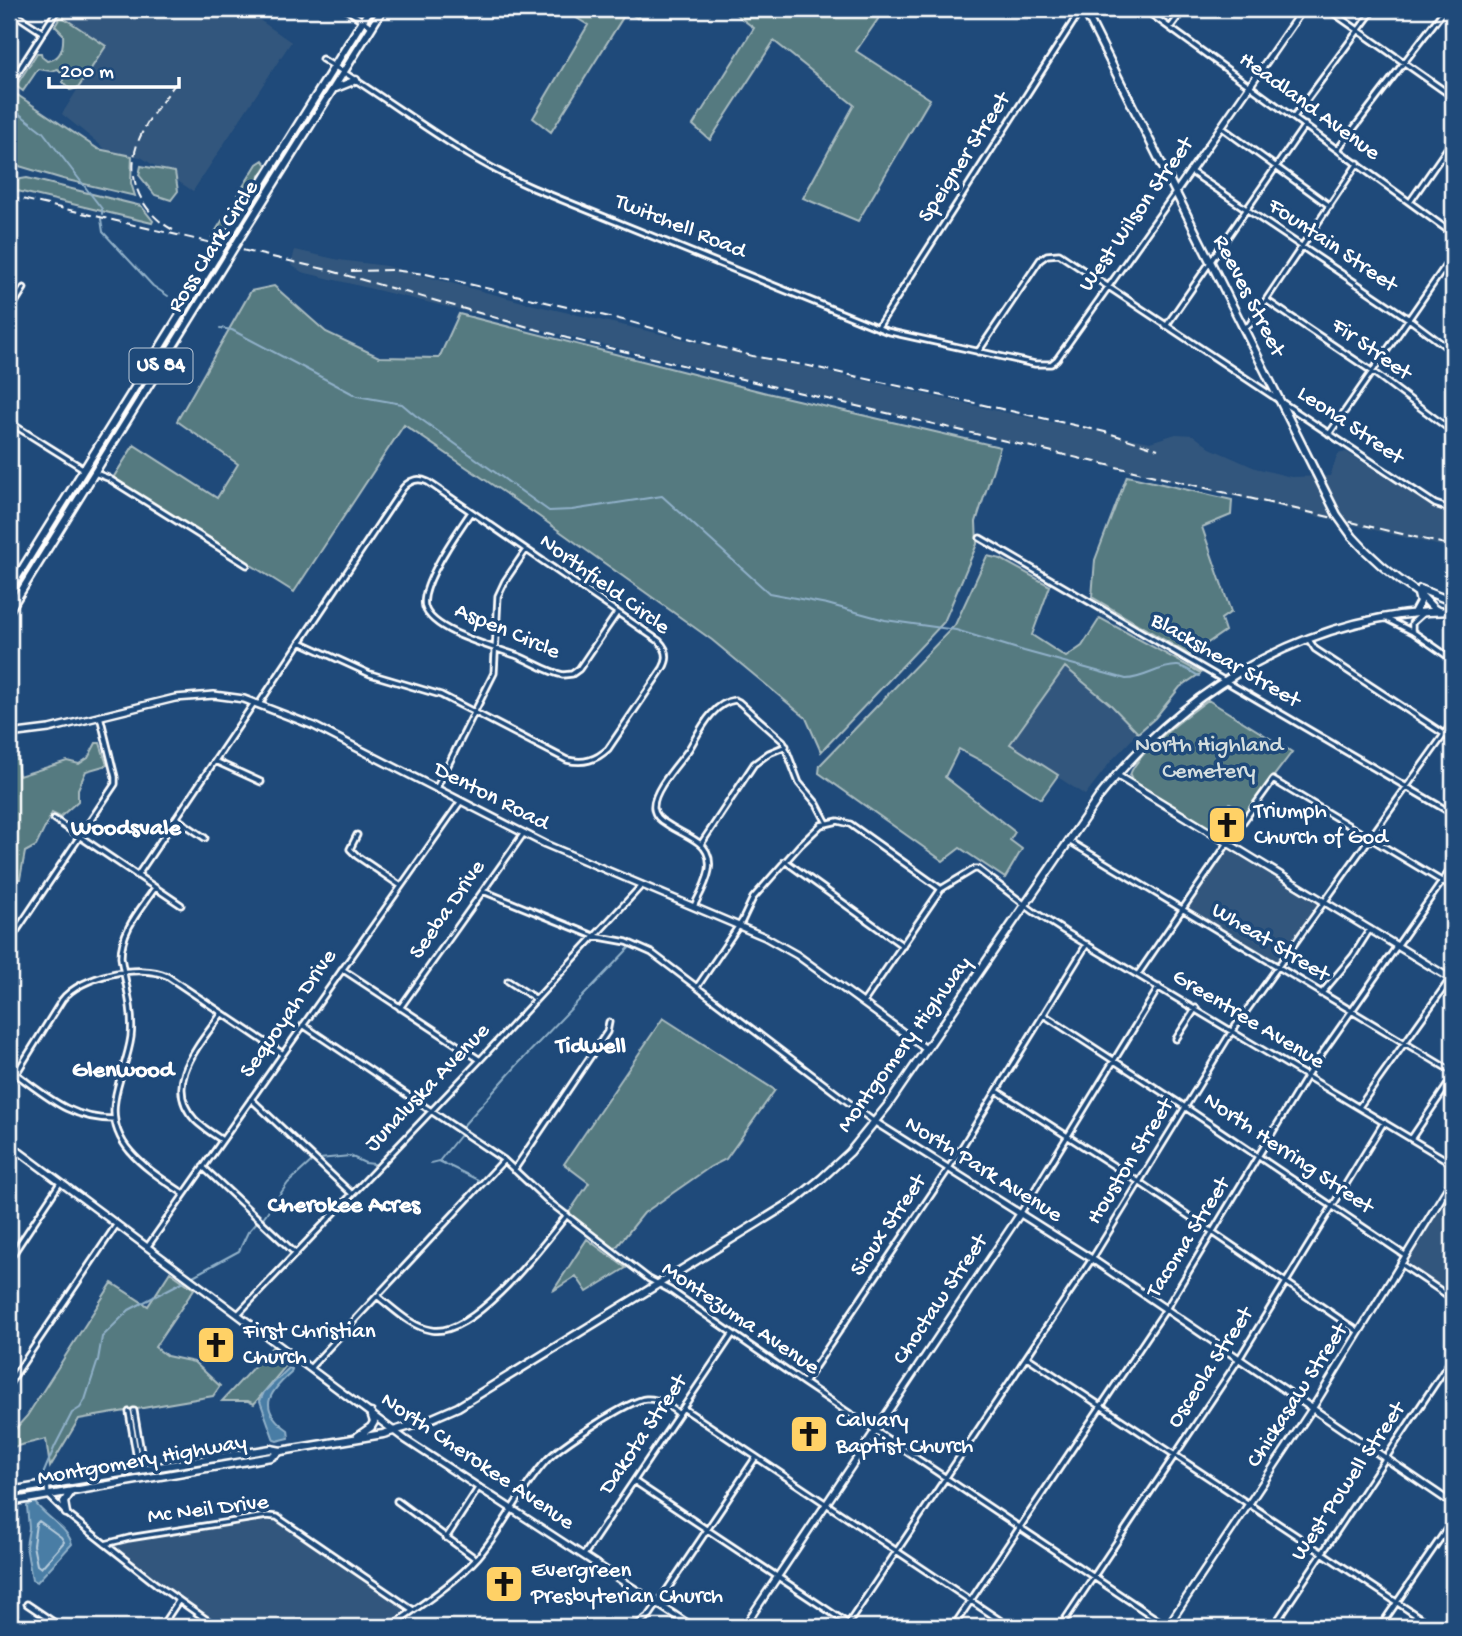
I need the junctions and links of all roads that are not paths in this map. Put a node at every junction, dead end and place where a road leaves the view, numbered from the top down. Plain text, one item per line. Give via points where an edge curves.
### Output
1 (58, 9) edge
2 (346, 9) edge
3 (370, 9) edge
4 (383, 9) edge
5 (1144, 9) edge
6 (1184, 9) edge
7 (1303, 9) edge
8 (1328, 9) edge
9 (1374, 9) edge
10 (1445, 9) edge
11 (9, 10) edge
12 (1085, 10) edge
13 (363, 21) junction
14 (372, 27) junction
15 (1170, 28) junction
16 (1358, 30) junction
17 (43, 33) junction
18 (322, 59) dead end
19 (1404, 63) junction
20 (334, 66) junction
21 (344, 72) junction
22 (356, 80) junction
23 (1251, 85) junction
24 (9, 86) edge
25 (332, 91) junction
26 (1453, 97) edge
27 (1294, 117) junction
28 (1305, 125) junction
29 (1221, 127) junction
30 (1453, 140) edge
31 (1338, 149) junction
32 (1358, 163) junction
33 (1276, 168) junction
34 (1189, 171) junction
35 (1176, 191) junction
36 (1410, 202) junction
37 (1330, 206) junction
38 (1247, 209) junction
39 (1453, 234) edge
40 (1302, 247) junction
41 (1453, 255) edge
42 (1211, 261) junction
43 (1108, 286) junction
44 (24, 289) dead end
45 (1266, 300) junction
46 (9, 312) edge
47 (1409, 320) junction
48 (1166, 326) junction
49 (877, 327) junction
50 (1244, 327) junction
51 (978, 352) junction
52 (1453, 352) edge
53 (1051, 364) joint
54 (1373, 372) junction
55 (1281, 402) junction
56 (9, 422) edge
57 (1453, 432) edge
58 (1329, 434) junction
59 (84, 469) junction
60 (95, 473) junction
61 (1453, 510) edge
62 (471, 512) junction
63 (47, 529) junction
64 (56, 535) junction
65 (980, 538) dead end
66 (526, 550) junction
67 (247, 565) dead end
68 (1402, 581) junction
69 (9, 590) edge
70 (1417, 592) junction
71 (1426, 593) junction
72 (1453, 602) edge
73 (9, 611) edge
74 (1431, 611) junction
75 (1453, 611) edge
76 (617, 612) junction
77 (1414, 613) junction
78 (1384, 618) junction
79 (1413, 632) junction
80 (1308, 638) junction
81 (300, 642) junction
82 (496, 648) junction
83 (1453, 660) edge
84 (1223, 681) junction
85 (257, 703) junction
86 (475, 712) junction
87 (100, 716) junction
88 (1453, 722) edge
89 (9, 734) edge
90 (1444, 734) junction
91 (1453, 740) edge
92 (786, 746) junction
93 (215, 761) junction
94 (1116, 775) junction
95 (261, 782) dead end
96 (1407, 787) junction
97 (436, 789) junction
98 (461, 801) junction
99 (1453, 814) edge
100 (176, 818) junction
101 (54, 819) dead end
102 (827, 823) junction
103 (524, 833) junction
104 (357, 835) dead end
105 (80, 837) junction
106 (205, 838) dead end
107 (1370, 838) junction
108 (1069, 841) junction
109 (1228, 843) junction
110 (701, 844) junction
111 (785, 861) junction
112 (1453, 866) edge
113 (138, 876) junction
114 (1443, 881) junction
115 (642, 885) junction
116 (401, 886) junction
117 (155, 888) junction
118 (1453, 888) edge
119 (941, 889) junction
120 (483, 891) junction
121 (1324, 901) junction
122 (1026, 904) junction
123 (181, 905) dead end
124 (694, 906) junction
125 (1183, 910) junction
126 (739, 925) junction
127 (1370, 929) junction
128 (594, 936) junction
129 (9, 942) edge
130 (1087, 944) junction
131 (903, 946) junction
132 (1398, 946) junction
133 (1279, 968) junction
134 (342, 969) junction
135 (123, 973) junction
136 (1138, 974) junction
137 (1452, 978) edge
138 (508, 981) dead end
139 (696, 987) junction
140 (1159, 987) junction
141 (1321, 994) junction
142 (536, 999) junction
143 (863, 1003) junction
144 (401, 1008) junction
145 (1196, 1008) junction
146 (222, 1012) junction
147 (1349, 1012) junction
148 (1043, 1014) junction
149 (609, 1022) dead end
150 (303, 1025) junction
151 (1232, 1031) junction
152 (1176, 1039) dead end
153 (1404, 1043) junction
154 (926, 1049) junction
155 (283, 1054) junction
156 (480, 1060) junction
157 (1114, 1061) junction
158 (16, 1074) junction
159 (1453, 1075) edge
160 (1307, 1076) junction
161 (9, 1086) edge
162 (996, 1091) junction
163 (251, 1099) junction
164 (1185, 1107) junction
165 (1359, 1107) junction
166 (430, 1111) junction
167 (114, 1119) junction
168 (875, 1122) junction
169 (1384, 1122) junction
170 (1068, 1136) junction
171 (1411, 1139) junction
172 (222, 1140) junction
173 (9, 1144) edge
174 (1259, 1156) junction
175 (504, 1160) junction
176 (1453, 1164) edge
177 (203, 1167) junction
178 (949, 1168) junction
179 (514, 1170) junction
180 (1453, 1179) edge
181 (1139, 1182) junction
182 (60, 1183) junction
183 (184, 1194) junction
184 (352, 1194) junction
185 (1333, 1206) junction
186 (1020, 1214) junction
187 (567, 1215) junction
188 (117, 1224) junction
189 (1213, 1232) junction
190 (147, 1247) junction
191 (296, 1254) junction
192 (1406, 1256) junction
193 (1091, 1259) junction
194 (9, 1260) edge
195 (1401, 1264) junction
196 (1286, 1282) junction
197 (659, 1284) junction
198 (377, 1296) junction
199 (1453, 1299) edge
200 (1166, 1309) junction
201 (239, 1314) junction
202 (1359, 1332) junction
203 (732, 1335) junction
204 (1027, 1357) junction
205 (1453, 1357) edge
206 (1239, 1359) junction
207 (310, 1367) junction
208 (804, 1383) junction
209 (9, 1384) edge
210 (1101, 1405) junction
211 (683, 1408) junction
212 (1312, 1409) junction
213 (131, 1412) dead end
214 (370, 1413) junction
215 (679, 1414) junction
216 (394, 1431) junction
217 (875, 1431) junction
218 (354, 1439) junction
219 (281, 1451) junction
220 (1175, 1454) junction
221 (756, 1457) junction
222 (1386, 1459) junction
223 (141, 1467) junction
224 (946, 1478) junction
225 (143, 1479) junction
226 (634, 1481) junction
227 (47, 1485) junction
228 (479, 1487) junction
229 (9, 1490) edge
230 (71, 1491) junction
231 (48, 1495) junction
232 (397, 1501) dead end
233 (9, 1502) edge
234 (1249, 1504) junction
235 (1453, 1504) edge
236 (826, 1505) junction
237 (513, 1508) junction
238 (66, 1513) junction
239 (1453, 1520) edge
240 (1019, 1528) junction
241 (708, 1530) junction
242 (446, 1538) junction
243 (105, 1544) junction
244 (896, 1552) junction
245 (1323, 1553) junction
246 (584, 1555) junction
247 (476, 1559) junction
248 (778, 1577) junction
249 (1094, 1577) junction
250 (179, 1600) junction
251 (971, 1601) junction
252 (1397, 1602) junction
253 (27, 1604) dead end
254 (657, 1604) junction
255 (413, 1610) junction
256 (849, 1626) edge
257 (61, 1627) edge
258 (161, 1627) edge
259 (217, 1627) edge
260 (390, 1627) edge
261 (622, 1627) edge
262 (631, 1627) edge
263 (693, 1627) edge
264 (744, 1627) edge
265 (953, 1627) edge
266 (1010, 1627) edge
267 (1060, 1627) edge
268 (1168, 1627) edge
269 (1273, 1627) edge
270 (1380, 1627) edge
271 (1434, 1627) edge

1 - 17 street
2 - 13 street
3 - 13 main road, Ross Clark Circle / US 84
4 - 14 main road, Ross Clark Circle / US 84
5 - 15 street, Headland Avenue
6 - 15 street
7 - 23 street, West Wilson Street
8 - 16 street
9 - 16 street
10 - 19 street
11 - 17 street
12 - 35 main road, Reeves Street
12 - 49 street, Speigner Street
13 - 14 street
13 - 20 main road, Ross Clark Circle / US 84
14 - 21 main road, Ross Clark Circle / US 84
15 - 23 street, Headland Avenue
16 - 19 street
16 - 27 street
17 - 24 street
18 - 20 street, Twitchell Road
19 - 26 street
19 - 31 street
20 - 21 street, Twitchell Road
20 - 59 main road, Ross Clark Circle / US 84, bridge
21 - 22 street, Twitchell Road
21 - 25 main road, Ross Clark Circle / US 84
22 - 25 main road
22 - 49 street, Twitchell Road via 496,171
23 - 27 street, Headland Avenue
23 - 29 street, West Wilson Street
25 - 60 main road, Ross Clark Circle / US 84, bridge
27 - 28 street, Headland Avenue
28 - 31 street, Headland Avenue
28 - 33 street
29 - 33 street
29 - 34 street, West Wilson Street
30 - 36 street
31 - 32 street, Headland Avenue
32 - 36 street, Headland Avenue
32 - 37 street
33 - 37 street
33 - 38 street
34 - 35 street, West Wilson Street
34 - 38 street, Fountain Street
35 - 42 main road, Reeves Street
35 - 43 street, West Wilson Street
36 - 39 street, Headland Avenue
37 - 40 street
38 - 40 street, Fountain Street
38 - 42 street
40 - 45 street
40 - 47 street, Fountain Street
41 - 47 street
42 - 48 street
42 - 50 main road, Reeves Street
43 - 48 street, Leona Street
43 - 51 street, Leona Street via 1061,255 1047,255
43 - 53 street, West Wilson Street
44 - 46 street
45 - 50 street
45 - 54 street, Fir Street
47 - 52 street, Fountain Street
47 - 54 street
48 - 55 street, Leona Street
49 - 51 street, Twitchell Road
50 - 55 main road, Reeves Street
51 - 53 street, Twitchell Road
54 - 57 street, Fir Street
54 - 58 street
55 - 58 street, Leona Street
55 - 68 main road, Reeves Street, bridge via 1337,515 1374,559
56 - 59 street
58 - 61 street, Leona Street via 1435,504
59 - 60 main road
59 - 63 main road, Ross Clark Circle / US 84
60 - 64 main road, Ross Clark Circle / US 84
60 - 67 street
62 - 66 street, Northfield Circle
62 - 81 street, Northfield Circle via 426,481 407,484
62 - 82 street, Aspen Circle via 439,560 424,604 443,626
63 - 64 main road
63 - 69 main road, Ross Clark Circle / US 84
64 - 73 main road, Ross Clark Circle / US 84
65 - 84 street, Blackshear Street
66 - 76 street, Northfield Circle
66 - 82 street via 498,596
68 - 70 main road, Reeves Street
68 - 71 main road, Reeves Street
70 - 74 main road, Reeves Street
70 - 77 main road via 1420,602
71 - 72 main road, Reeves Street
71 - 74 main road via 1433,600
74 - 75 main road, Montgomery Highway
74 - 77 main road, Montgomery Highway
74 - 79 street via 1412,622
76 - 82 street, Aspen Circle via 572,674 558,674
76 - 86 street, Northfield Circle via 661,643 667,660 601,755 584,762 567,760
77 - 78 main road, Montgomery Highway
78 - 79 street
78 - 80 main road, Montgomery Highway
79 - 83 street
80 - 84 main road, Montgomery Highway
80 - 90 street via 1315,649
81 - 85 street, Northfield Circle
81 - 86 street, Northfield Circle via 370,674 425,688
82 - 86 street via 494,673
84 - 94 main road, Montgomery Highway via 1164,726
84 - 96 street, Blackshear Street
85 - 87 street, Denton Road via 225,695 196,695
85 - 93 street, Northfield Circle
85 - 97 street, Denton Road via 314,726
86 - 97 street
87 - 89 street, Denton Road
87 - 105 street via 115,784
88 - 90 street, Houston Street
90 - 91 street
90 - 96 street, Houston Street
92 - 102 street via 799,783
92 - 110 street via 754,764
92 - 110 street via 776,732 735,700 723,704 707,720 654,807 661,820
93 - 95 street
93 - 100 street, Northfield Circle
94 - 108 main road, Montgomery Highway
94 - 109 street
96 - 99 street, Blackshear Street
96 - 107 street, Houston Street
97 - 98 street, Denton Road
98 - 103 street, Denton Road
98 - 116 street, Sequoyah Drive
100 - 106 street
100 - 113 street, Northfield Circle
101 - 105 street
102 - 111 street
102 - 119 street via 850,824
103 - 115 street, Denton Road
103 - 120 street, Seeba Drive
104 - 116 street via 350,849
105 - 113 street
105 - 129 street
107 - 109 street via 1273,780
107 - 114 street
107 - 121 street, Houston Street
108 - 122 main road, Montgomery Highway
108 - 125 street, Wheat Street
109 - 121 street
109 - 125 street
110 - 124 street via 709,870
111 - 126 street via 756,894
111 - 131 street
112 - 114 street, Tacoma Street
113 - 117 street
114 - 118 street
114 - 132 street, Tacoma Street
115 - 124 street, Denton Road
115 - 128 street, Junaluska Avenue
116 - 134 street, Sequoyah Drive
117 - 123 street
117 - 135 street via 124,936
119 - 122 street, Greentree Avenue via 977,868
119 - 131 street
120 - 128 street, North Park Avenue
120 - 144 street, Seeba Drive
121 - 127 street
121 - 133 street, Houston Street
122 - 130 street, Greentree Avenue
122 - 154 main road, Montgomery Highway
124 - 126 street, Denton Road
125 - 133 street, Wheat Street
125 - 136 street
126 - 139 street
126 - 143 street, Denton Road via 789,950
127 - 132 street
127 - 141 street
128 - 139 street, North Park Avenue via 643,947
128 - 142 street, Junaluska Avenue
130 - 136 street, Greentree Avenue
130 - 148 street, Sioux Street
131 - 143 street
132 - 137 street
132 - 147 street, Tacoma Street
133 - 141 street, Wheat Street
133 - 151 street, Houston Street
134 - 144 street
134 - 150 street, Sequoyah Drive
135 - 146 street via 149,970 163,974
135 - 158 street via 89,979 68,992
135 - 167 street via 131,1036 114,1101
136 - 140 street, Greentree Avenue
137 - 153 street
138 - 142 street
139 - 168 street, North Park Avenue
140 - 145 street, Greentree Avenue
140 - 157 street, Choctaw Street
141 - 147 street, Wheat Street
142 - 156 street, Junaluska Avenue
143 - 154 street, Denton Road
144 - 156 street
145 - 151 street, Greentree Avenue
145 - 152 street
146 - 155 street
146 - 172 street via 187,1065 182,1087 194,1119
147 - 153 street, Wheat Street
147 - 160 street, Tacoma Street
148 - 157 street, North Herring Street
148 - 162 street, Sioux Street
149 - 179 street via 607,1032
150 - 155 street, Sequoyah Drive
150 - 166 street, Montezuma Avenue
151 - 160 street, Greentree Avenue
151 - 164 street, Houston Street
153 - 159 street, Wheat Street
153 - 165 street
154 - 168 main road, Montgomery Highway
155 - 163 street, Sequoyah Drive
156 - 166 street, Junaluska Avenue
157 - 164 street, North Herring Street
157 - 170 street, Choctaw Street
158 - 161 street
158 - 167 street via 70,1111
159 - 171 street
160 - 165 street, Greentree Avenue
160 - 174 street, Tacoma Street
162 - 170 street
162 - 178 street, Sioux Street
163 - 172 street, Sequoyah Drive
163 - 184 street
164 - 174 street, North Herring Street
164 - 181 street, Houston Street
165 - 169 street, Greentree Avenue
166 - 175 street, Montezuma Avenue
166 - 184 street, Junaluska Avenue
167 - 183 street via 132,1155
168 - 178 street, North Park Avenue
168 - 197 main road, Montgomery Highway via 808,1190
169 - 171 street, Greentree Avenue
169 - 185 street, Osceola Street
170 - 181 street
170 - 186 street, Choctaw Street
171 - 176 street, Greentree Avenue
172 - 177 street, Sequoyah Drive
173 - 182 street, North Cherokee Avenue
174 - 185 street, North Herring Street
174 - 189 street, Tacoma Street
175 - 179 street, Montezuma Avenue
175 - 198 street
177 - 183 street, Sequoyah Drive
177 - 191 street
178 - 186 street, North Park Avenue
178 - 208 street, Sioux Street
179 - 187 street, Montezuma Avenue
180 - 192 street, Chickasaw Street
181 - 189 street
181 - 193 street, Houston Street
182 - 188 street, North Cherokee Avenue
182 - 194 street
183 - 190 street, Sequoyah Drive
184 - 191 street, Junaluska Avenue
185 - 192 street, North Herring Street
185 - 196 street, Osceola Street
186 - 193 street, North Park Avenue
186 - 217 street, Choctaw Street
187 - 197 street, Montezuma Avenue
187 - 198 street via 496,1297 450,1329 423,1328
188 - 190 street, North Cherokee Avenue
188 - 209 street
189 - 196 street
189 - 200 street, Tacoma Street
190 - 201 street, North Cherokee Avenue
191 - 201 street, Junaluska Avenue
192 - 195 street, Chickasaw Street
193 - 200 street, North Park Avenue
193 - 204 street, Houston Street
195 - 199 street
195 - 202 street, Chickasaw Street
196 - 202 street
196 - 206 street, Osceola Street
197 - 203 street, Montezuma Avenue
197 - 216 main road, Montgomery Highway via 458,1407
198 - 207 street
200 - 206 street, North Park Avenue
200 - 210 street, Tacoma Street
201 - 207 street, North Cherokee Avenue
202 - 212 street, Chickasaw Street
203 - 208 street, Montezuma Avenue
203 - 211 street, Dakota Street
204 - 210 street
204 - 224 street, Houston Street
205 - 222 street, West Powell Street
206 - 212 street, North Park Avenue
206 - 220 street, Osceola Street
207 - 214 street, North Cherokee Avenue
208 - 217 street, Montezuma Avenue
210 - 220 street
210 - 240 street, Tacoma Street
211 - 215 street, Dakota Street
211 - 221 street
212 - 222 street, North Park Avenue
212 - 234 street, Chickasaw Street
213 - 223 street
214 - 216 street, North Cherokee Avenue
214 - 218 main road via 371,1427
215 - 226 street, Dakota Street
215 - 237 street via 649,1399 625,1407 551,1456
216 - 218 main road, Montgomery Highway
216 - 228 street, North Cherokee Avenue
217 - 224 street, Montezuma Avenue
217 - 236 street, Choctaw Street
218 - 219 main road, Montgomery Highway
219 - 223 main road, Montgomery Highway
219 - 225 main road, Montgomery Highway via 271,1457
220 - 234 street
220 - 249 street, Osceola Street
221 - 236 street
221 - 241 street
222 - 235 street, North Park Avenue
222 - 245 street, West Powell Street
223 - 225 street
223 - 227 main road, Montgomery Highway
224 - 240 street, Montezuma Avenue
224 - 244 street, Houston Street
225 - 230 main road, Montgomery Highway
226 - 241 street
226 - 246 street, Dakota Street
227 - 229 main road, Montgomery Highway
227 - 231 street
228 - 237 street, North Cherokee Avenue
228 - 242 street
230 - 231 main road, Montgomery Highway
230 - 238 main road via 64,1498
231 - 233 main road, Montgomery Highway
231 - 238 street
232 - 242 street
234 - 245 street
234 - 268 street, Chickasaw Street
236 - 244 street
236 - 248 street, Choctaw Street
237 - 246 street, North Cherokee Avenue
237 - 247 street
238 - 243 street
239 - 252 street
240 - 249 street, Montezuma Avenue
240 - 251 street, Tacoma Street
241 - 248 street
241 - 254 street
242 - 247 street
243 - 250 street
243 - 255 street, Mc Neil Drive via 277,1517
244 - 251 street
244 - 256 street, Houston Street
245 - 252 street
245 - 269 street, West Powell Street
246 - 254 street, North Cherokee Avenue
247 - 255 street
248 - 256 street
248 - 264 street, Choctaw Street
249 - 267 street, Osceola Street
249 - 268 street, Montezuma Avenue
250 - 258 street
250 - 259 street
251 - 265 street, Tacoma Street
251 - 266 street
252 - 270 street
252 - 271 street
253 - 257 street
254 - 262 street via 647,1619
254 - 263 street, North Cherokee Avenue
255 - 260 street
261 - 262 street

